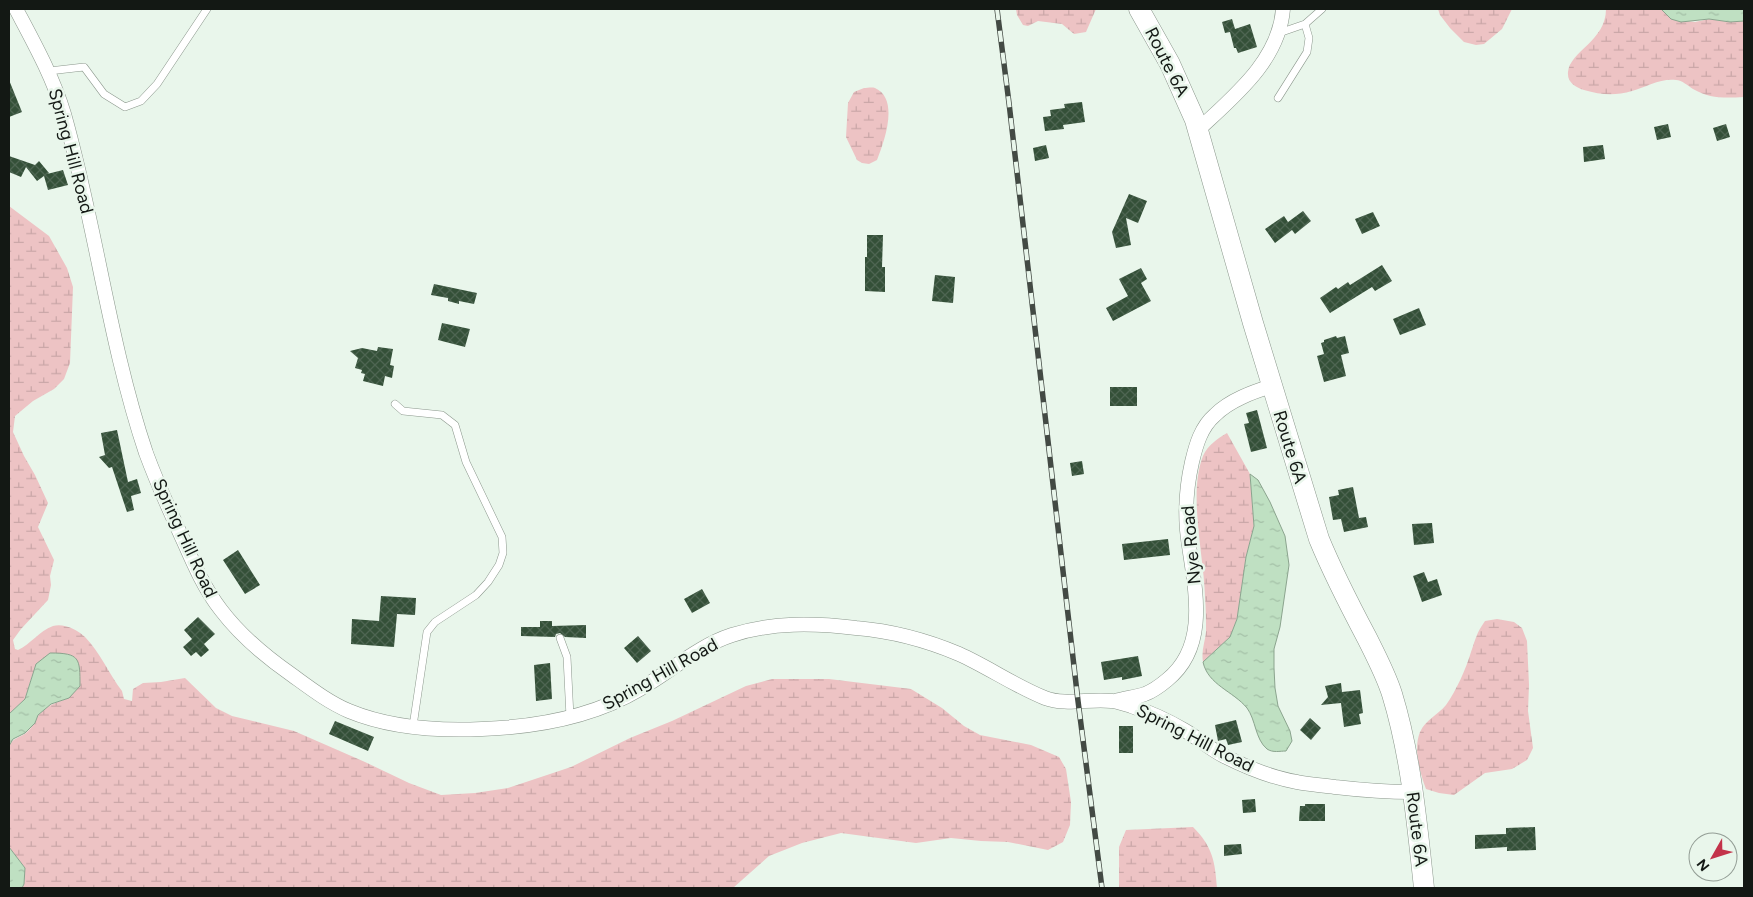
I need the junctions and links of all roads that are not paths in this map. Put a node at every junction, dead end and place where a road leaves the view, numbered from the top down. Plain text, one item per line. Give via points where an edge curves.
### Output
1 (16, 9) edge
2 (206, 9) edge
3 (1140, 9) edge
4 (1283, 9) edge
5 (1322, 9) edge
6 (1305, 24) junction
7 (1279, 33) junction
8 (49, 71) junction
9 (1278, 98) dead end
10 (1198, 130) junction
11 (1272, 386) junction
12 (395, 404) dead end
13 (560, 638) dead end
14 (1114, 701) junction
15 (570, 717) junction
16 (413, 726) junction
17 (1412, 792) junction
18 (1424, 888) edge

1 - 8 street, Spring Hill Road
2 - 8 lane via 157,84 141,101 125,107 104,94 84,67
3 - 10 main road, Route 6A via 1170,64
4 - 7 street
5 - 6 lane
6 - 7 lane
6 - 9 lane via 1309,38 1307,52
7 - 10 street via 1252,76
8 - 16 street, Spring Hill Road via 78,168 131,402 146,454 206,589 238,631 320,695 346,710 367,717
10 - 11 main road, Route 6A
11 - 14 street, Nye Road via 1251,393 1215,414 1204,427 1195,448 1186,490 1196,616 1193,645 1175,674 1160,685 1145,694
11 - 17 main road, Route 6A via 1319,539 1392,692
12 - 16 lane via 403,411 442,415 455,425 466,462 502,537 504,553 488,582 476,595 435,622 427,632
13 - 15 lane via 567,657
14 - 15 street, Spring Hill Road via 1058,702 926,641 854,627 791,624 732,635 711,644 642,688
14 - 17 street, Spring Hill Road via 1158,716 1221,755 1294,782 1382,792
15 - 16 street, Spring Hill Road via 481,730
17 - 18 main road, Route 6A

